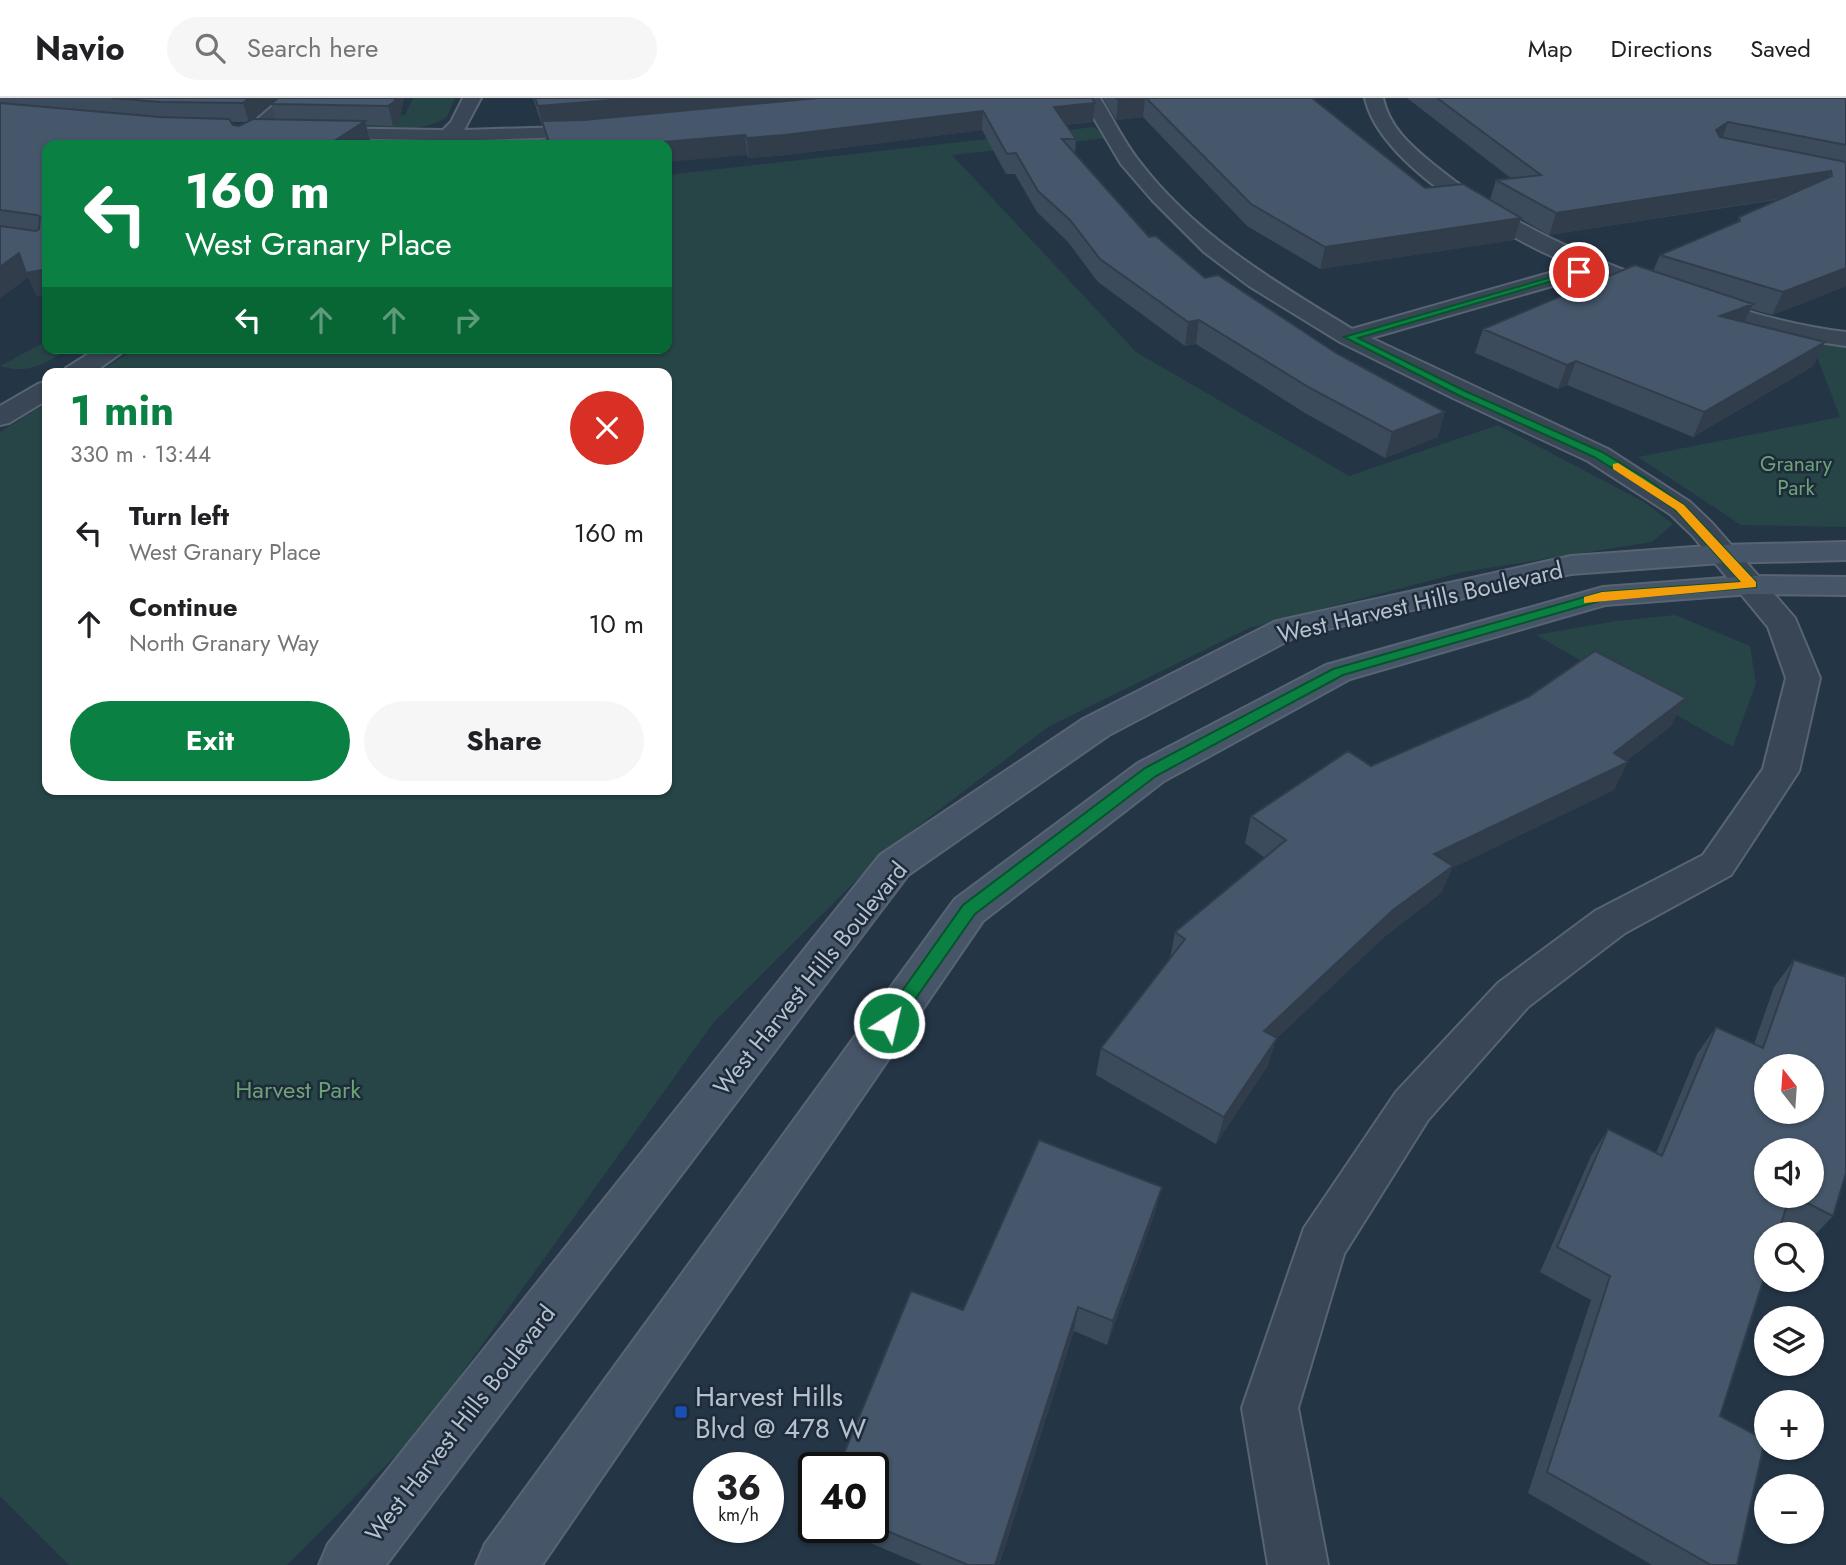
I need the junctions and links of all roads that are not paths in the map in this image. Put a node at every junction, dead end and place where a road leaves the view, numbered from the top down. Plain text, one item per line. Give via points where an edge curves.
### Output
1 (293, 98) edge
2 (472, 98) edge
3 (1091, 98) edge
4 (1374, 98) edge
5 (614, 129) edge
6 (253, 132) junction
7 (231, 138) edge
8 (442, 140) edge
9 (1596, 267) junction
10 (1349, 337) junction
11 (1846, 338) edge
12 (106, 354) edge
13 (83, 368) edge
14 (42, 392) edge
15 (0, 417) edge
16 (1846, 551) edge
17 (1721, 554) junction
18 (1751, 585) junction
19 (1846, 586) edge
20 (349, 1565) edge
21 (506, 1565) edge
22 (1298, 1565) edge

1 - 6 street
2 - 8 street via 459,125
3 - 10 street via 1131,164 1194,232 1257,281
4 - 9 street via 1378,114 1403,148 1448,187 1552,249
5 - 8 street
6 - 7 street
6 - 8 street
9 - 10 street
9 - 11 street via 1755,322
10 - 17 street via 1598,455 1680,508
12 - 13 street
14 - 15 street
16 - 17 street, West Harvest Hills Boulevard
17 - 18 street
17 - 20 street, West Harvest Hills Boulevard via 1571,565 1286,629 1096,727 894,865
18 - 19 street, West Harvest Hills Boulevard
18 - 21 street, West Harvest Hills Boulevard via 1602,596 1338,672 1150,772 969,910
18 - 22 street via 1784,625 1803,678 1781,771 1717,865 1609,922 1513,995 1412,1106 1322,1245 1270,1408

